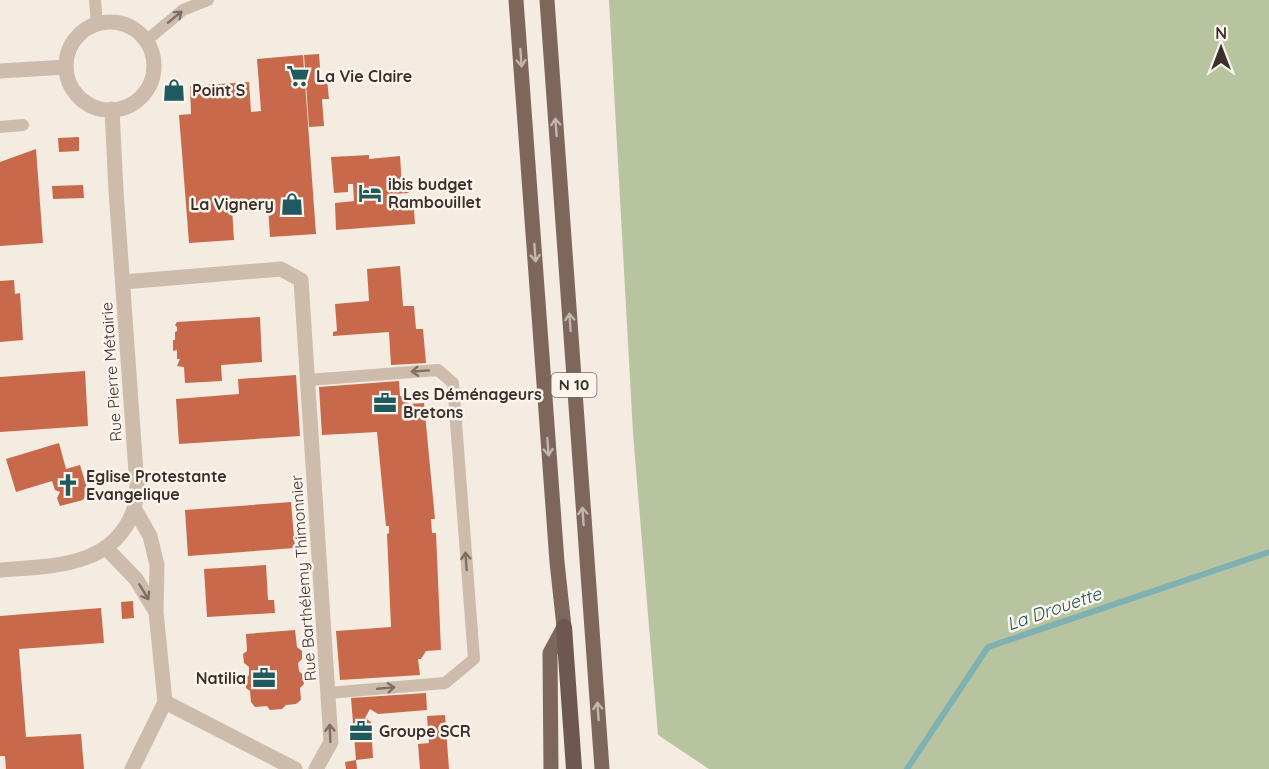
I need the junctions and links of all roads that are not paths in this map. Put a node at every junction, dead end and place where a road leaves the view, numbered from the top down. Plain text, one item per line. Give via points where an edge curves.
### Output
1 (95, 0) edge
2 (208, 0) edge
3 (516, 0) edge
4 (547, 0) edge
5 (97, 24) junction
6 (147, 40) junction
7 (66, 67) junction
8 (0, 71) edge
9 (112, 109) junction
10 (23, 125) dead end
11 (0, 127) edge
12 (123, 282) junction
13 (308, 380) junction
14 (134, 508) junction
15 (106, 548) junction
16 (0, 570) edge
17 (156, 612) junction
18 (564, 627) junction
19 (328, 693) junction
20 (165, 702) junction
21 (132, 769) edge
22 (295, 769) edge
23 (316, 769) edge
24 (551, 769) edge
25 (574, 769) edge
26 (602, 769) edge

1 - 5 lane
6 -> 2 lane via 183,10
3 -> 18 main road, N 10
26 -> 4 main road, N 10
5 - 6 street via 124,24
5 - 7 street via 76,38
6 - 9 street via 154,66 147,90 127,106
7 - 8 street
7 - 9 street via 72,88 81,99
9 - 12 street, Rue Pierre Métairie
10 - 11 lane
12 - 13 street, Rue Barthélemy Thimonnier via 281,269 301,280
12 - 14 street, Rue Pierre Métairie via 137,486
13 - 19 street, Rue Barthélemy Thimonnier
19 -> 13 lane via 445,682 474,659 453,383 438,370
14 - 15 street, Rue Pierre Métairie via 122,532
14 - 17 street via 150,536 157,565
15 - 16 street, Rue Pierre Métairie via 63,565
15 -> 17 street via 136,579
17 - 20 street
18 - 24 main road via 550,653
18 - 25 highway, N 10
23 -> 19 street, Rue Barthélemy Thimonnier via 332,742
20 - 21 street
20 - 22 street

